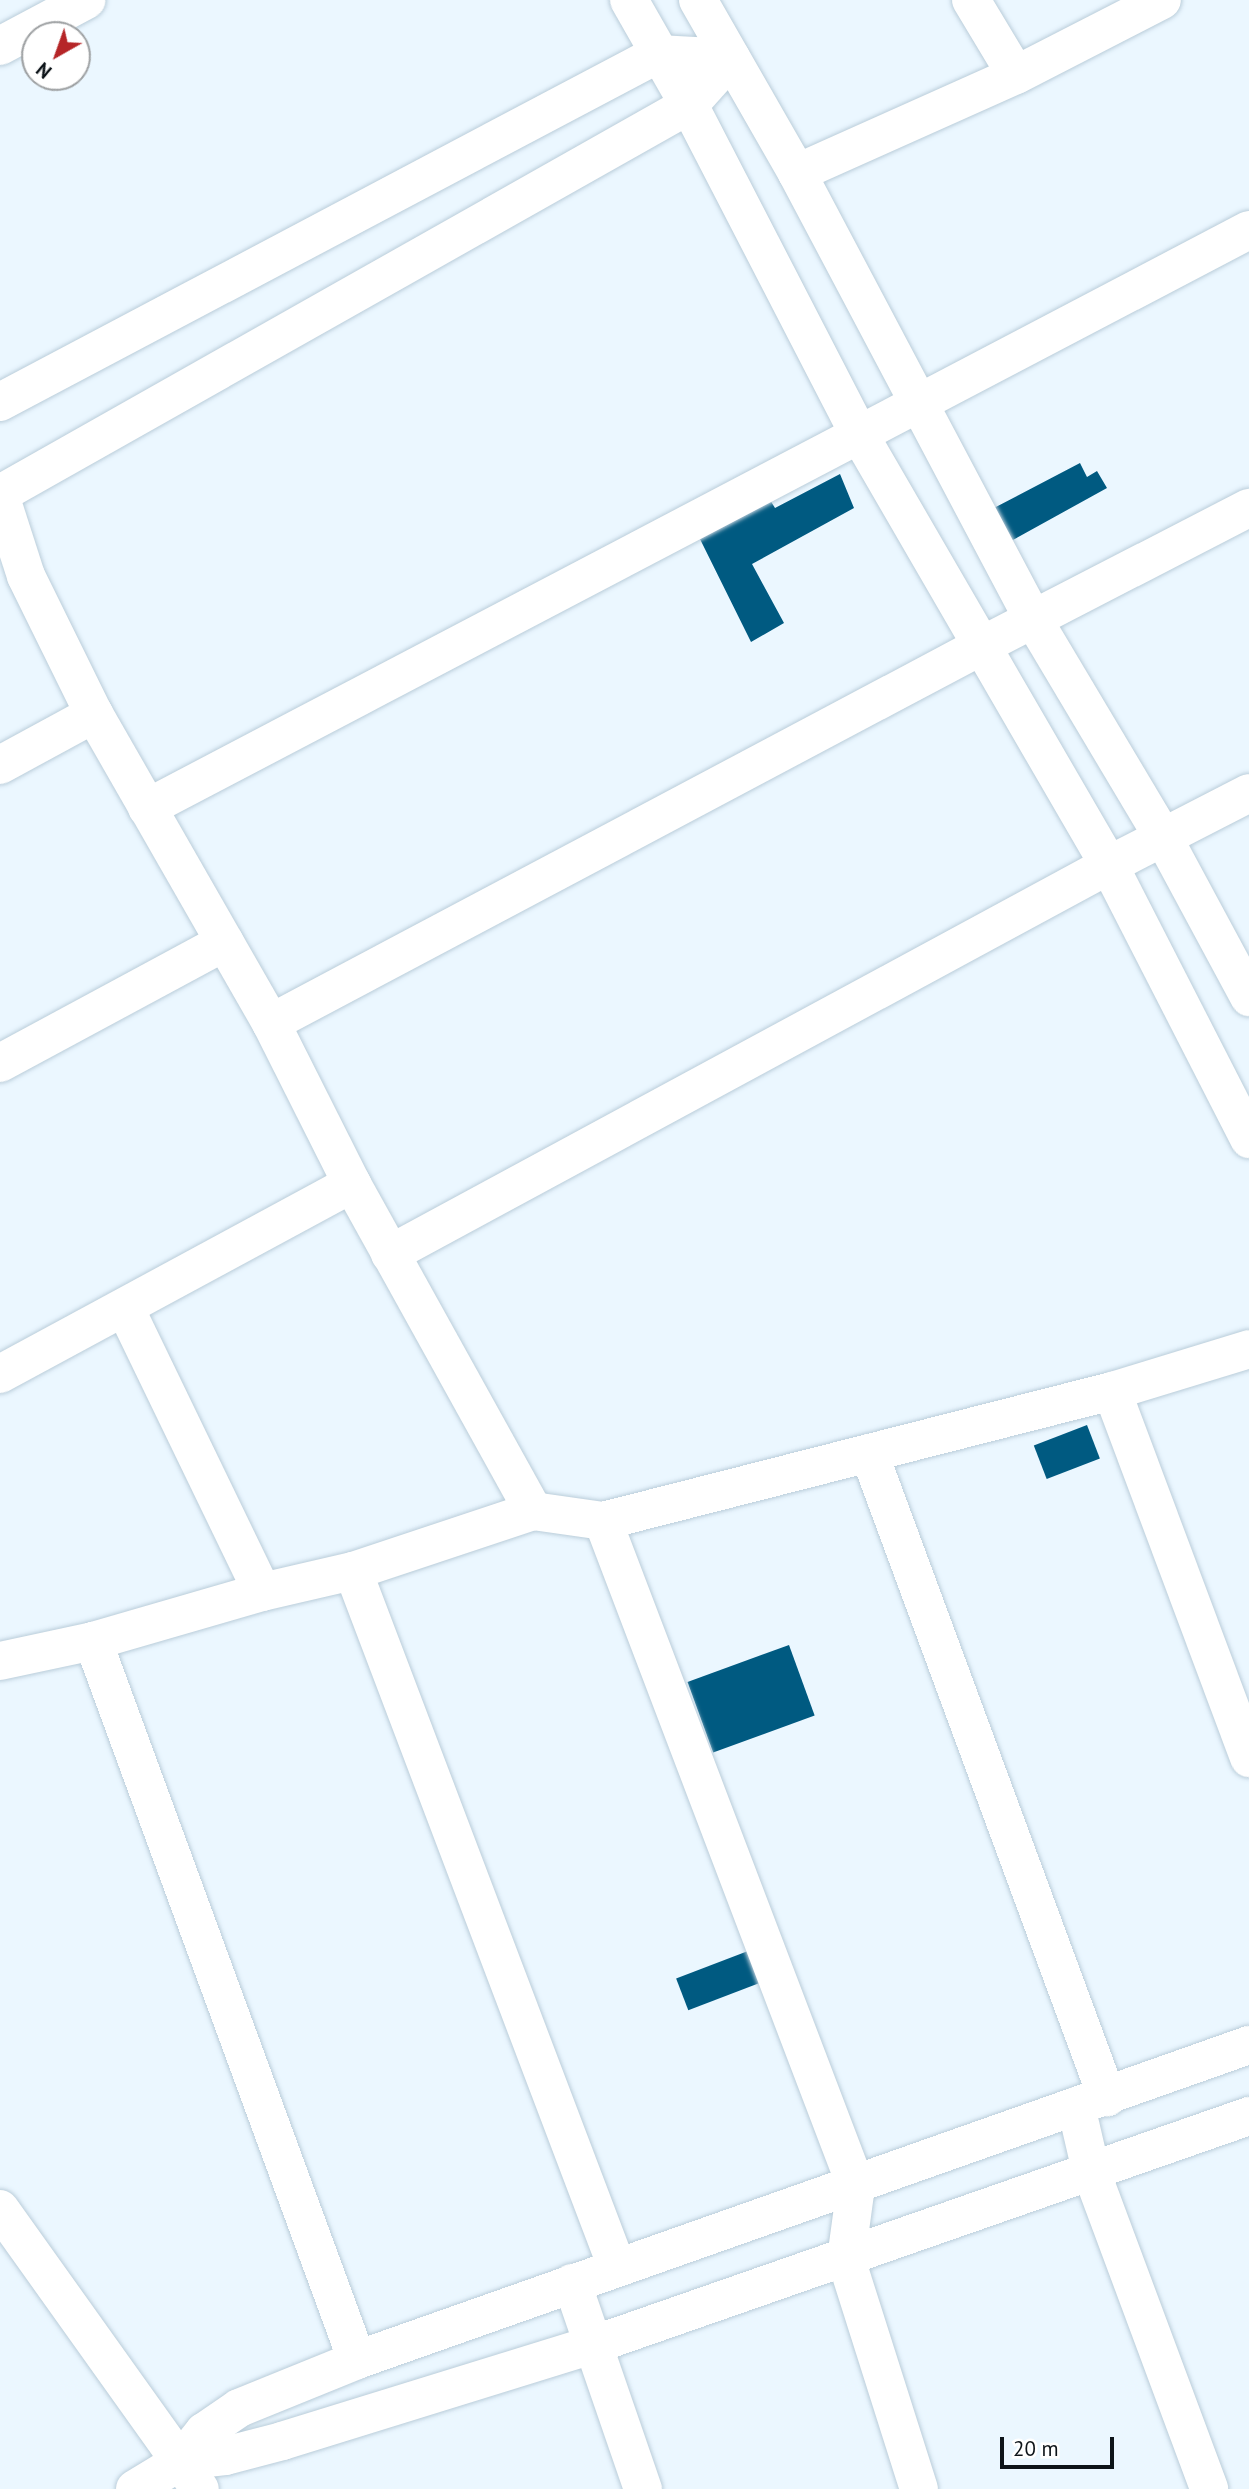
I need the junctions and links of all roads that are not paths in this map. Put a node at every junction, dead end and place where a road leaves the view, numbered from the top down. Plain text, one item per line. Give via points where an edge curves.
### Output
1 (86, 0) edge
2 (629, 0) edge
3 (698, 0) edge
4 (971, 0) edge
5 (1162, 0) edge
6 (0, 46) edge
7 (658, 54) junction
8 (731, 58) junction
9 (1016, 75) junction
10 (689, 106) junction
11 (797, 173) junction
12 (1249, 230) edge
13 (0, 402) edge
14 (918, 405) junction
15 (859, 434) junction
16 (0, 495) edge
17 (1249, 508) edge
18 (1033, 619) junction
19 (983, 645) junction
20 (94, 714) junction
21 (0, 765) edge
22 (1249, 793) edge
23 (147, 808) junction
24 (1163, 837) junction
25 (1109, 865) junction
26 (225, 942) junction
27 (1249, 997) edge
28 (271, 1023) junction
29 (0, 1063) edge
30 (1244, 1117) edge
31 (352, 1184) junction
32 (390, 1254) junction
33 (125, 1308) junction
34 (1249, 1349) edge
35 (0, 1374) edge
36 (1112, 1391) junction
37 (869, 1453) junction
38 (533, 1511) junction
39 (603, 1521) junction
40 (353, 1571) junction
41 (262, 1592) junction
42 (93, 1642) junction
43 (0, 1661) edge
44 (1249, 1758) edge
45 (1249, 2045) edge
46 (1091, 2102) junction
47 (1249, 2116) edge
48 (1091, 2171) junction
49 (856, 2186) junction
50 (0, 2209) edge
51 (846, 2259) junction
52 (617, 2267) junction
53 (572, 2283) junction
54 (593, 2345) junction
55 (357, 2360) junction
56 (191, 2475) edge
57 (135, 2489) edge
58 (643, 2489) edge
59 (919, 2489) edge
60 (1209, 2489) edge

1 - 6 street
2 - 7 street
3 - 8 street
4 - 9 street
5 - 9 street
7 - 8 street
7 - 10 street
7 - 13 street
8 - 10 street
8 - 11 street
9 - 11 street
10 - 15 street
10 - 16 street
11 - 14 street
12 - 14 street
14 - 15 street
14 - 18 street
15 - 19 street
15 - 23 street
16 - 20 street via 26,576
17 - 18 street
18 - 19 street
18 - 24 street
19 - 25 street
19 - 28 street
20 - 21 street
20 - 23 street
22 - 24 street
23 - 26 street
24 - 25 street
24 - 27 street
25 - 30 street
25 - 32 street
26 - 28 street
26 - 29 street
28 - 31 street
31 - 32 street
31 - 33 street
32 - 38 street
33 - 35 street
33 - 41 street
34 - 36 street
36 - 37 street
36 - 44 street
37 - 39 street
37 - 46 street
38 - 39 street
38 - 40 street
39 - 49 street
40 - 41 street
40 - 52 street
41 - 42 street
42 - 43 street
42 - 55 street
45 - 46 street
46 - 48 street
46 - 49 street
47 - 48 street
48 - 51 street
48 - 60 street
49 - 51 street
49 - 52 street
50 - 56 street
51 - 54 street
51 - 59 street
52 - 53 street
53 - 54 street
53 - 55 street
54 - 56 street via 225,2456
54 - 58 street
55 - 56 street via 239,2408 204,2432
56 - 57 street

